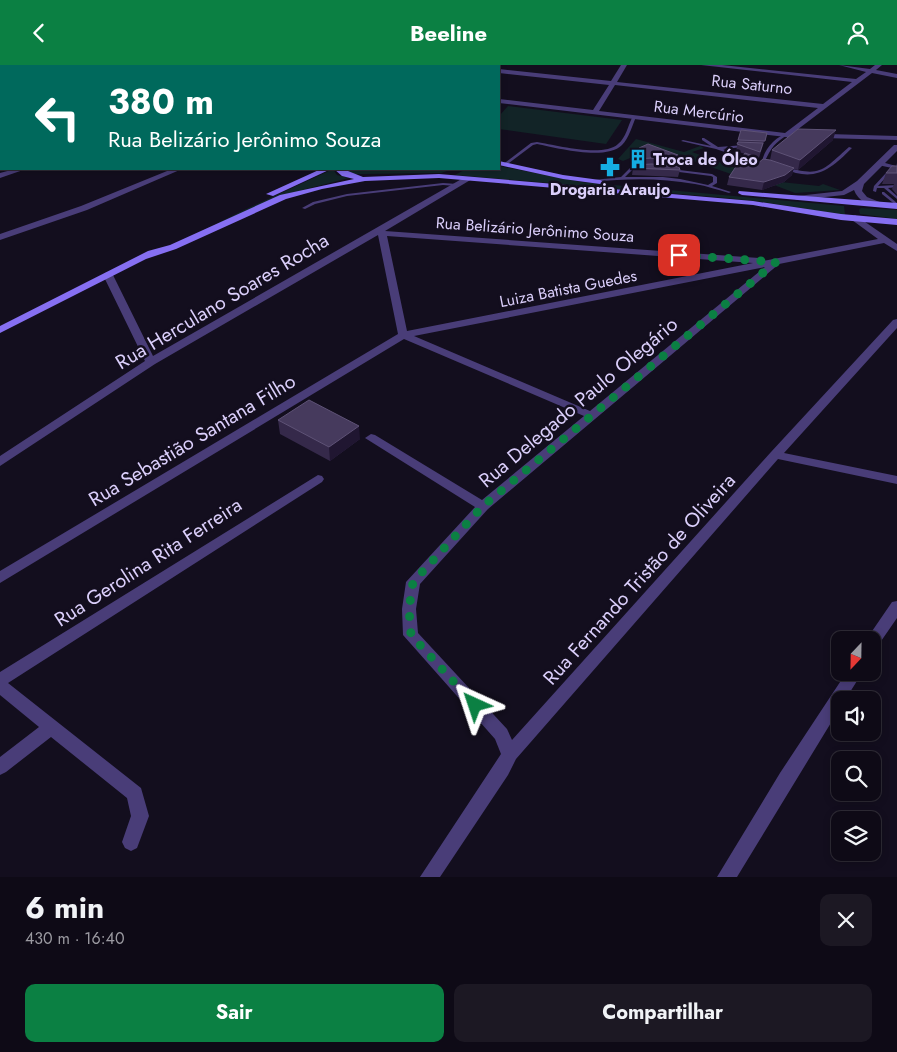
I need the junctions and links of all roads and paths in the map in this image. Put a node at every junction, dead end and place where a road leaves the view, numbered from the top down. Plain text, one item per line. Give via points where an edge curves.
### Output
1 (624, 65) edge
2 (704, 65) edge
3 (842, 65) edge
4 (879, 65) edge
5 (500, 71) edge
6 (871, 71) junction
7 (897, 76) edge
8 (857, 81) junction
9 (613, 83) junction
10 (500, 101) edge
11 (823, 106) junction
12 (595, 112) junction
13 (634, 117) junction
14 (786, 135) junction
15 (703, 139) dead end
16 (897, 139) edge
17 (683, 141) dead end
18 (747, 146) edge
19 (762, 147) edge
20 (770, 147) junction
21 (897, 147) edge
22 (717, 148) junction
23 (850, 148) dead end
24 (881, 163) junction
25 (501, 164) edge
26 (892, 166) edge
27 (651, 168) edge
28 (19, 170) edge
29 (176, 170) edge
30 (325, 170) edge
31 (339, 170) edge
32 (454, 170) edge
33 (668, 170) edge
34 (786, 173) edge
35 (897, 174) edge
36 (0, 176) edge
37 (439, 176) junction
38 (623, 177) junction
39 (365, 179) junction
40 (468, 179) junction
41 (594, 181) junction
42 (860, 183) junction
43 (457, 185) junction
44 (710, 185) junction
45 (897, 186) edge
46 (884, 187) junction
47 (877, 190) junction
48 (730, 192) junction
49 (796, 198) junction
50 (897, 198) edge
51 (892, 206) edge
52 (304, 208) dead end
53 (855, 218) junction
54 (884, 221) junction
55 (897, 222) edge
56 (379, 232) junction
57 (0, 237) edge
58 (884, 239) junction
59 (897, 248) edge
60 (144, 257) junction
61 (776, 262) junction
62 (108, 275) junction
63 (897, 322) edge
64 (0, 331) edge
65 (403, 335) junction
66 (151, 362) junction
67 (593, 416) junction
68 (371, 438) dead end
69 (775, 455) junction
70 (0, 462) edge
71 (318, 479) dead end
72 (897, 480) edge
73 (483, 506) junction
74 (0, 579) edge
75 (895, 613) edge
76 (881, 631) edge
77 (0, 680) edge
78 (849, 681) edge
79 (0, 687) edge
80 (51, 727) junction
81 (510, 754) junction
82 (0, 767) edge
83 (131, 842) dead end
84 (429, 877) edge
85 (726, 877) edge

1 - 9 street
2 - 8 street
3 - 6 street
4 - 6 street
5 - 9 street, Rua Saturno
6 - 7 street
6 - 8 street
8 - 11 street
9 - 11 street, Rua Saturno
9 - 12 street
10 - 12 street, Rua Mercúrio
11 - 14 street
12 - 13 street, Rua Mercúrio
13 - 14 street, Rua Mercúrio
13 - 25 lane via 620,146 608,152 537,143
14 - 16 street, Rua Mercúrio
14 - 20 lane via 779,137
15 - 22 lane
17 - 22 lane
18 - 22 lane
19 - 20 lane
20 - 22 lane via 763,161 770,165
21 - 24 street
23 - 34 lane via 817,175 778,168
24 - 26 street
24 - 42 street
25 - 41 main road
27 - 38 lane via 631,169
28 - 36 street
29 - 57 street via 84,208
30 - 60 main road via 239,208
31 - 39 main road
32 - 37 main road
33 - 44 lane via 712,175 715,183
35 - 47 lane via 887,174
37 - 39 main road
37 - 40 main road
38 - 41 lane
38 - 44 lane
39 - 60 main road via 284,197
40 - 43 street, Rua Herculano Soares Rocha
40 - 53 main road via 753,203
41 - 48 main road
42 - 49 street via 836,195
42 - 51 street via 859,194 868,201
43 - 52 lane via 347,195
43 - 56 street, Rua Herculano Soares Rocha
44 - 48 lane
45 - 46 lane
46 - 47 lane
46 - 50 lane
47 - 51 lane
47 - 51 lane
48 - 49 main road
49 - 51 main road
51 - 53 main road via 856,206 852,210
53 - 54 main road
53 - 58 street
54 - 55 main road
54 - 58 street via 878,226
56 - 61 street, Rua Belizário Jerônimo Souza
56 - 65 street
56 - 66 street, Rua Herculano Soares Rocha
58 - 59 street
58 - 61 street, Luiza Batista Guedes
60 - 62 main road
61 - 65 street, Luiza Batista Guedes
61 - 67 street, Rua Delegado Paulo Olegário
62 - 64 main road
62 - 66 street
63 - 69 street, Rua Fernando Tristão de Oliveira
65 - 67 street
65 - 74 street, Rua Sebastião Santana Filho
66 - 70 street, Rua Herculano Soares Rocha
67 - 73 street, Rua Delegado Paulo Olegário
68 - 73 street
69 - 72 street
69 - 81 street, Rua Fernando Tristão de Oliveira
71 - 77 street, Rua Gerolina Rita Ferreira
73 - 81 street, Rua Delegado Paulo Olegário via 413,582 409,609 411,635 501,734
75 - 76 street
78 - 85 street
79 - 80 street
80 - 82 street
80 - 83 street via 135,794 140,816
81 - 84 street, Rua Fernando Tristão de Oliveira

